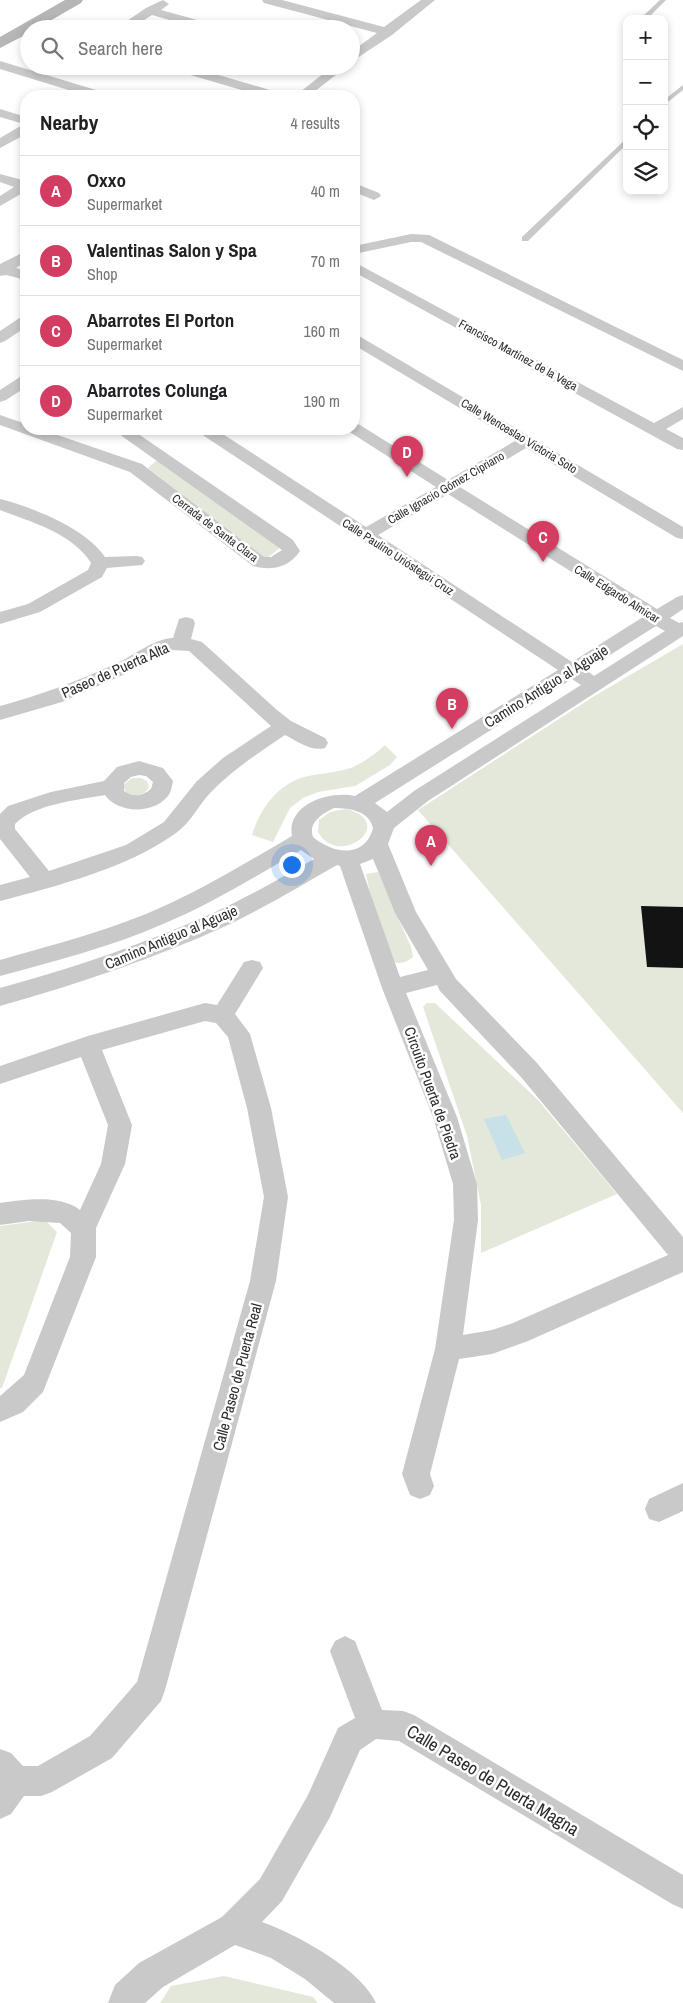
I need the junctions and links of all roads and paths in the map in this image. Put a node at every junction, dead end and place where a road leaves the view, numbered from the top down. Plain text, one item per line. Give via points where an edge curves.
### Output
1 (53, 0) edge
2 (76, 0) edge
3 (168, 0) edge
4 (268, 0) edge
5 (302, 0) edge
6 (430, 0) edge
7 (663, 0) edge
8 (150, 11) junction
9 (647, 15) edge
10 (41, 20) edge
11 (135, 20) edge
12 (182, 20) edge
13 (357, 20) edge
14 (360, 21) edge
15 (392, 28) junction
16 (0, 30) edge
17 (20, 32) edge
18 (0, 43) edge
19 (360, 51) edge
20 (0, 66) edge
21 (20, 72) edge
22 (29, 75) edge
23 (44, 75) edge
24 (204, 75) edge
25 (329, 75) edge
26 (39, 78) junction
27 (683, 87) edge
28 (80, 90) edge
29 (254, 90) edge
30 (310, 90) edge
31 (668, 100) edge
32 (0, 113) edge
33 (20, 119) edge
34 (20, 132) edge
35 (0, 144) edge
36 (623, 144) edge
37 (0, 178) edge
38 (20, 184) edge
39 (20, 189) edge
40 (360, 190) edge
41 (374, 196) dead end
42 (2, 199) edge
43 (19, 204) dead end
44 (525, 239) dead end
45 (360, 249) edge
46 (20, 258) edge
47 (360, 269) edge
48 (1, 270) edge
49 (20, 275) edge
50 (20, 324) edge
51 (0, 338) edge
52 (360, 343) edge
53 (683, 366) edge
54 (20, 384) edge
55 (0, 397) edge
56 (683, 412) edge
57 (0, 420) edge
58 (20, 427) edge
59 (655, 430) junction
60 (360, 432) edge
61 (42, 435) edge
62 (128, 435) edge
63 (213, 435) edge
64 (527, 441) junction
65 (683, 445) edge
66 (158, 456) junction
67 (136, 468) junction
68 (447, 487) junction
69 (0, 504) edge
70 (683, 534) edge
71 (365, 535) junction
72 (136, 561) dead end
73 (100, 563) junction
74 (683, 601) edge
75 (0, 618) edge
76 (655, 618) junction
77 (186, 623) dead end
78 (680, 630) edge
79 (181, 643) junction
80 (571, 670) junction
81 (593, 684) junction
82 (0, 713) edge
83 (284, 726) junction
84 (318, 743) dead end
85 (112, 787) dead end
86 (359, 803) junction
87 (2, 822) edge
88 (380, 835) junction
89 (303, 838) junction
90 (341, 858) junction
91 (45, 881) junction
92 (0, 894) edge
93 (0, 968) edge
94 (252, 968) dead end
95 (442, 975) junction
96 (393, 988) junction
97 (0, 997) edge
98 (223, 1015) junction
99 (88, 1045) junction
100 (0, 1075) edge
101 (0, 1214) edge
102 (84, 1228) junction
103 (683, 1255) edge
104 (683, 1260) edge
105 (448, 1348) junction
106 (0, 1410) edge
107 (420, 1486) dead end
108 (345, 1651) dead end
109 (372, 1724) junction
110 (5, 1782) edge
111 (683, 1893) edge
112 (233, 1928) junction
113 (125, 2003) edge
114 (359, 2003) edge

1 - 16 street
2 - 10 street
3 - 8 street
4 - 13 street
5 - 15 street
6 - 15 street
7 - 9 lane
8 - 11 street
8 - 12 street
14 - 15 street
15 - 19 street
17 - 18 street
20 - 21 street
22 - 26 street
23 - 26 street
24 - 29 street
25 - 30 street
26 - 28 street
27 - 31 lane
32 - 33 street
34 - 35 street
36 - 44 lane
37 - 38 street
39 - 42 street
40 - 41 street
42 - 43 street
45 - 53 street via 424,238
46 - 48 street
47 - 59 street, Francisco Martínez de la Vega
48 - 49 street
50 - 51 street
52 - 64 street, Calle Wenceslao Victoria Soto
54 - 55 street
56 - 59 street
57 - 58 street, Cerrada de Santa Clara
59 - 65 street, Francisco Martínez de la Vega
60 - 68 street, Calle Edgardo Almicar
61 - 67 street, Cerrada de Santa Clara
62 - 66 street, Cerrada de Santa Clara
63 - 71 street, Calle Paulino Urióstegui Cruz
64 - 68 street, Calle Ignacio Gómez Cipriano
64 - 70 street, Calle Wenceslao Victoria Soto
66 - 67 street
66 - 67 street, Cerrada de Santa Clara via 287,544 291,552 279,562 259,562
68 - 71 street, Calle Ignacio Gómez Cipriano
68 - 76 street, Calle Edgardo Almicar
69 - 73 street via 58,527 96,553
71 - 80 street, Calle Paulino Urióstegui Cruz
72 - 73 street
73 - 75 street via 96,573 34,608
74 - 76 street, Camino Antiguo al Aguaje
76 - 78 street, Calle Edgardo Almicar
76 - 80 street, Camino Antiguo al Aguaje
77 - 79 street
78 - 81 street, Camino Antiguo al Aguaje
79 - 82 street, Paseo de Puerta Alta via 168,644 55,698
79 - 83 street, Paseo de Puerta Alta via 195,646
80 - 81 street, Calle Paulino Urióstegui Cruz
80 - 86 street, Camino Antiguo al Aguaje
81 - 88 street, Camino Antiguo al Aguaje via 421,796
83 - 84 street, Paseo de Puerta Alta
83 - 91 street via 204,786 171,827 133,850
85 - 87 street via 58,797 15,811
86 - 88 street via 378,816
86 - 89 street via 333,801 315,808 304,819
87 - 91 street via 5,832
88 - 90 street via 370,851
88 - 95 street via 406,913
89 - 90 street via 315,851
89 - 93 street, Camino Antiguo al Aguaje via 254,869 176,910 94,942
90 - 96 street, Circuito Puerta de Piedra
90 - 97 street, Camino Antiguo al Aguaje via 224,917 145,951
91 - 92 street
94 - 98 street
95 - 96 street
95 - 103 street via 448,986 529,1070
96 - 105 street, Circuito Puerta de Piedra via 445,1117 465,1184 466,1220
98 - 99 street via 205,1012
98 - 110 street, Calle Paseo de Puerta Real via 239,1034 259,1108 276,1197 263,1281 150,1690 101,1746 41,1780
99 - 100 street
99 - 102 street via 120,1125 113,1164
101 - 102 street via 29,1210 65,1213
102 - 106 street via 83,1257 34,1383 14,1403
104 - 105 street via 520,1333 492,1342
105 - 107 street, Circuito Puerta de Piedra via 416,1474
108 - 109 street
109 - 111 street, Calle Paseo de Puerta Magna via 403,1726
109 - 112 street via 349,1739 319,1806 271,1890
112 - 113 street via 151,1976
112 - 114 street via 280,1945 316,1967

